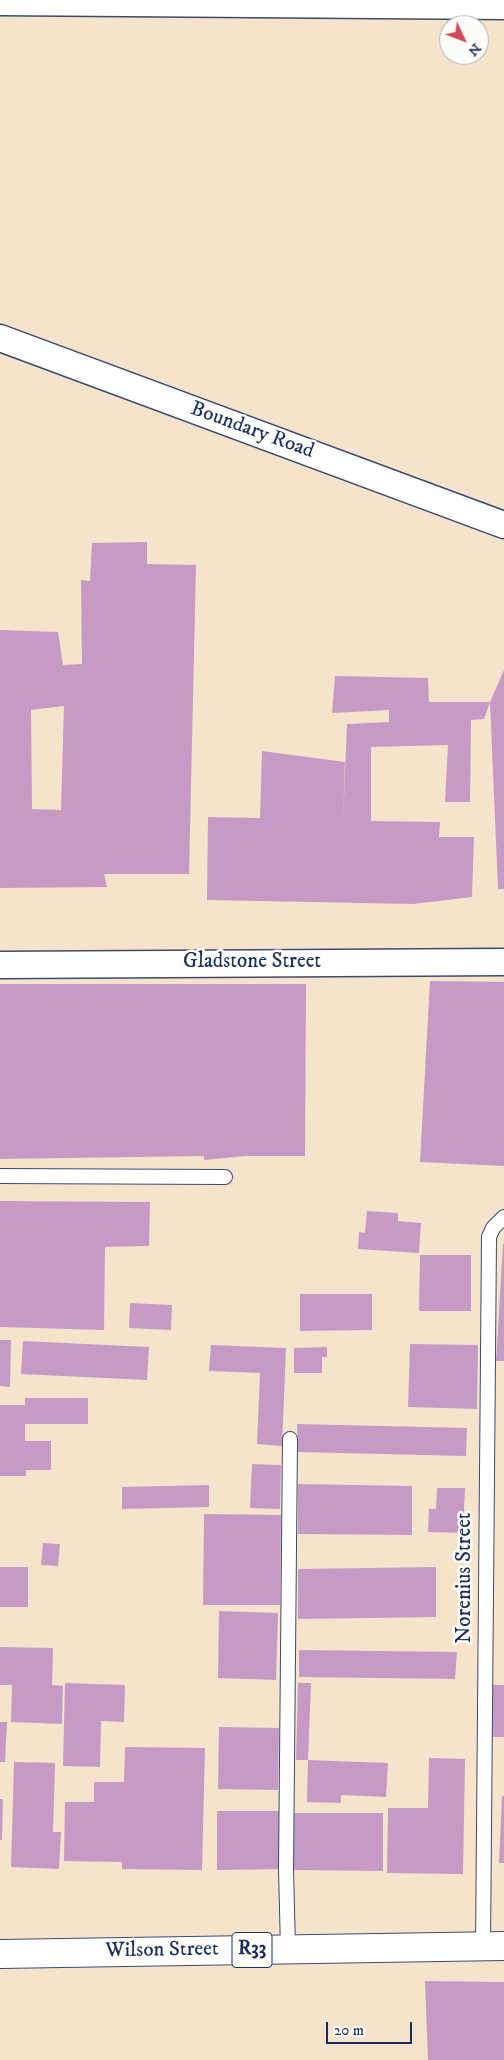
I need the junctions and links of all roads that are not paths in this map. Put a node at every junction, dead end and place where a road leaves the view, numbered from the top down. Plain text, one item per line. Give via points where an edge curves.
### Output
1 (0, 2) edge
2 (504, 6) edge
3 (0, 338) edge
4 (504, 525) edge
5 (504, 962) edge
6 (0, 965) edge
7 (0, 1176) edge
8 (225, 1177) dead end
9 (504, 1217) edge
10 (290, 1438) dead end
11 (494, 1946) edge
12 (288, 1949) junction
13 (0, 1954) edge

1 - 2 street
3 - 4 street, Boundary Road
5 - 6 street, Gladstone Street
7 - 8 lane
9 - 11 lane, Norenius Street via 489,1237
10 - 12 lane
11 - 12 main road, Wilson Street / R33
12 - 13 main road, Wilson Street / R33

